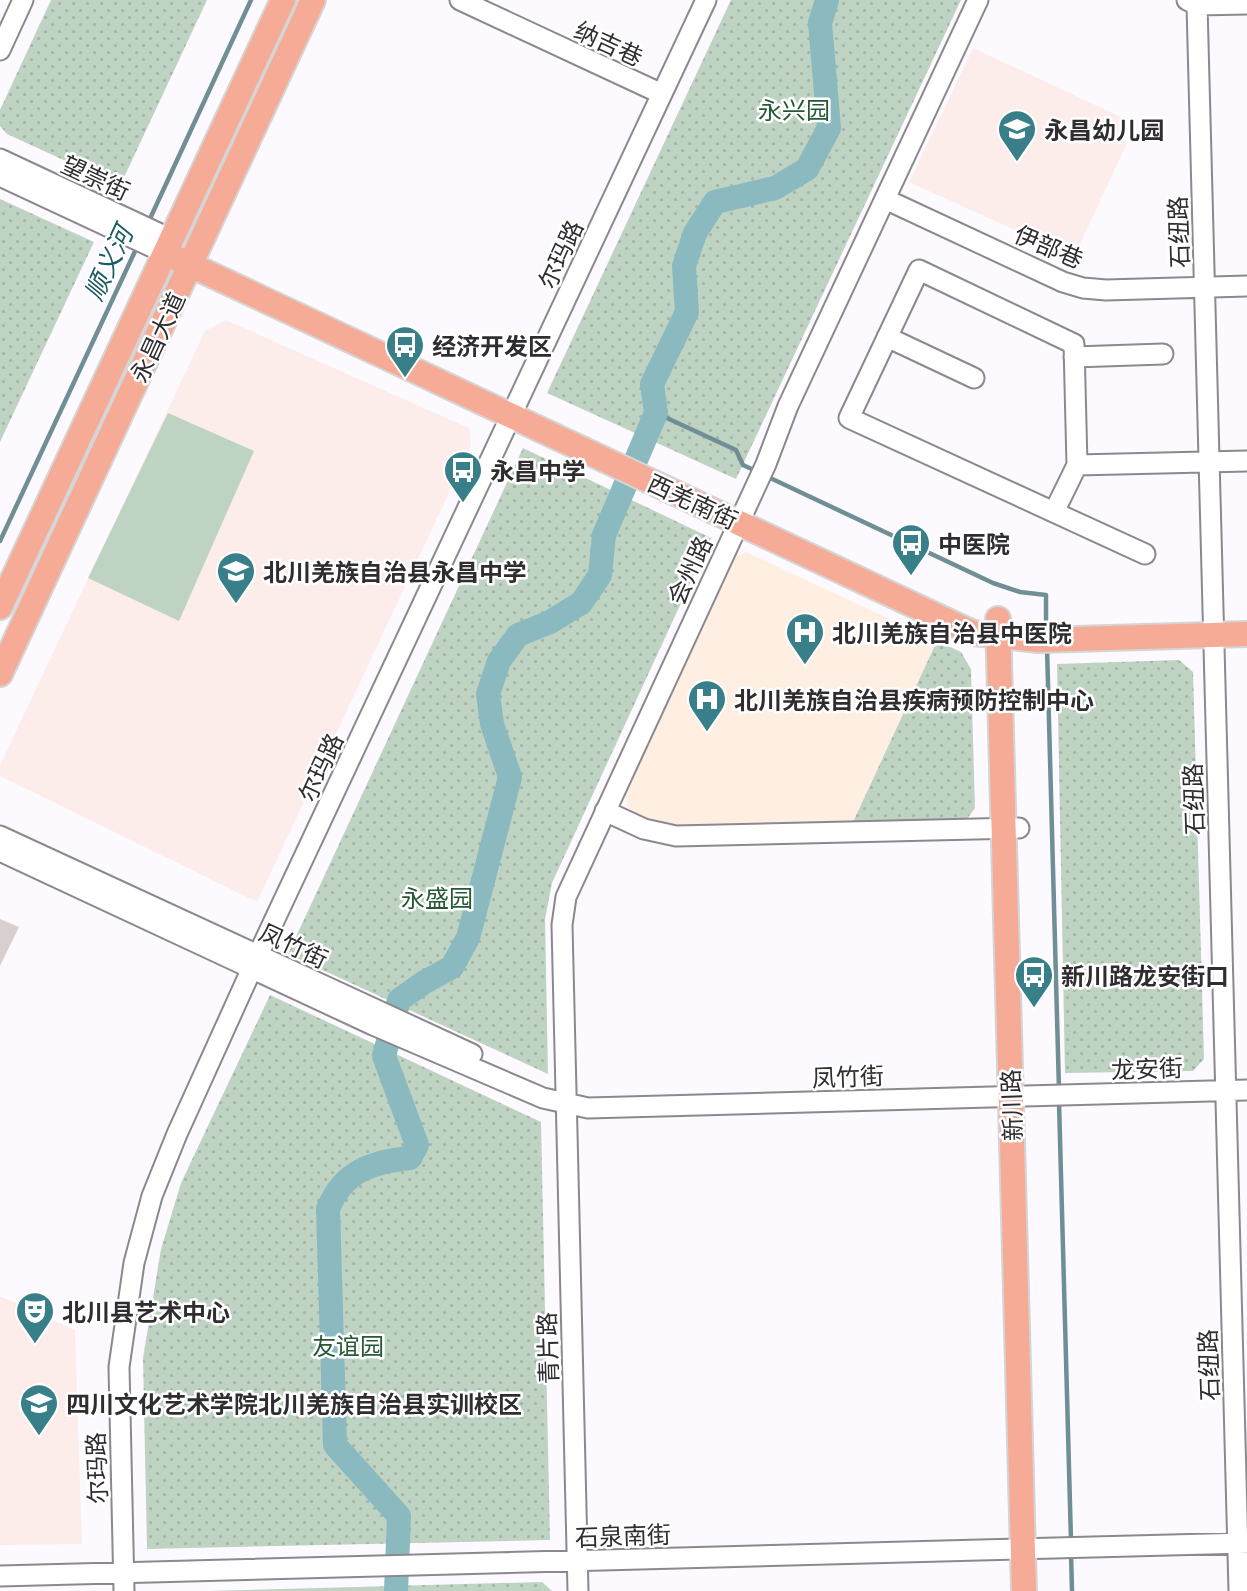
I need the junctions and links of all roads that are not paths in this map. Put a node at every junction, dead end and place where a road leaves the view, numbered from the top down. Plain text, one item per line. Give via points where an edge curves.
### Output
1 (23, 0) edge
2 (283, 0) edge
3 (313, 0) edge
4 (460, 0) edge
5 (706, 0) edge
6 (978, 0) edge
7 (1192, 2) edge
8 (1247, 4) edge
9 (0, 50) edge
10 (662, 94) junction
11 (0, 159) edge
12 (0, 176) edge
13 (885, 199) junction
14 (125, 226) junction
15 (161, 243) junction
16 (193, 258) junction
17 (1247, 286) edge
18 (1204, 288) junction
19 (887, 337) junction
20 (1163, 354) dead end
21 (1074, 357) junction
22 (974, 378) dead end
23 (515, 409) junction
24 (1247, 461) edge
25 (1209, 462) junction
26 (1077, 465) junction
27 (1054, 512) junction
28 (742, 516) junction
29 (1145, 554) dead end
30 (0, 607) edge
31 (1247, 617) edge
32 (1213, 627) junction
33 (1006, 628) junction
34 (1247, 634) edge
35 (0, 674) edge
36 (605, 811) junction
37 (1011, 828) junction
38 (0, 836) edge
39 (0, 851) edge
40 (256, 962) junction
41 (1225, 1090) junction
42 (1247, 1090) edge
43 (1038, 1096) junction
44 (565, 1104) junction
45 (1242, 1543) edge
46 (1030, 1549) junction
47 (578, 1561) junction
48 (0, 1576) edge
49 (123, 1582) edge
50 (578, 1591) edge
51 (1024, 1591) edge
52 (1039, 1591) edge
53 (1239, 1591) edge

1 - 9 street
2 - 15 main road, 永昌大道
3 - 16 main road, 永昌大道
4 - 10 street, 纳吉巷
5 - 10 street, 尔玛路
6 - 13 street, 会州路
7 - 8 street
7 - 18 street, 石纽路
10 - 23 street, 尔玛路
11 - 14 street, 望崇街
12 - 14 street, 望崇街
13 - 18 street, 伊部巷 via 1083,288
13 - 28 street, 会州路
14 - 15 street, 望崇街
15 - 16 main road, 西羌南街
15 - 30 main road, 永昌大道
16 - 23 main road, 西羌南街
16 - 35 main road, 永昌大道
17 - 18 street, 伊部巷
18 - 25 street, 石纽路
19 - 21 street via 919,270 1074,344
19 - 22 street
19 - 27 street via 849,418
20 - 21 street
21 - 26 street
23 - 28 main road, 西羌南街
23 - 40 street, 尔玛路
24 - 25 street
25 - 26 street
25 - 32 street, 石纽路
26 - 27 street
27 - 29 street
28 - 33 main road, 西羌南街
28 - 36 street, 会州路
31 - 32 main road, 西羌南街
32 - 33 main road, 西羌南街
32 - 34 main road, 西羌南街
32 - 41 street, 石纽路
33 - 37 main road, 新川路
36 - 37 street via 644,829 676,836
36 - 44 street, 会州路 via 563,910
37 - 43 main road, 新川路
38 - 40 street, 凤竹街
39 - 40 street, 凤竹街
40 - 44 street, 凤竹街 via 440,1046 542,1086
40 - 49 street, 尔玛路 via 164,1165 134,1263 119,1378
41 - 42 street, 龙安街
41 - 43 street, 龙安街
41 - 45 street, 石纽路
43 - 44 street, 凤竹街 via 588,1108
43 - 46 main road, 新川路
44 - 47 street, 青片路
45 - 46 street, 石泉南街
45 - 53 street, 石纽路
46 - 47 street, 石泉南街
46 - 51 main road, 新川路
46 - 52 main road, 新川路
47 - 49 street, 石泉南街 via 359,1567
47 - 50 street, 青片路
48 - 49 street, 石泉南街

